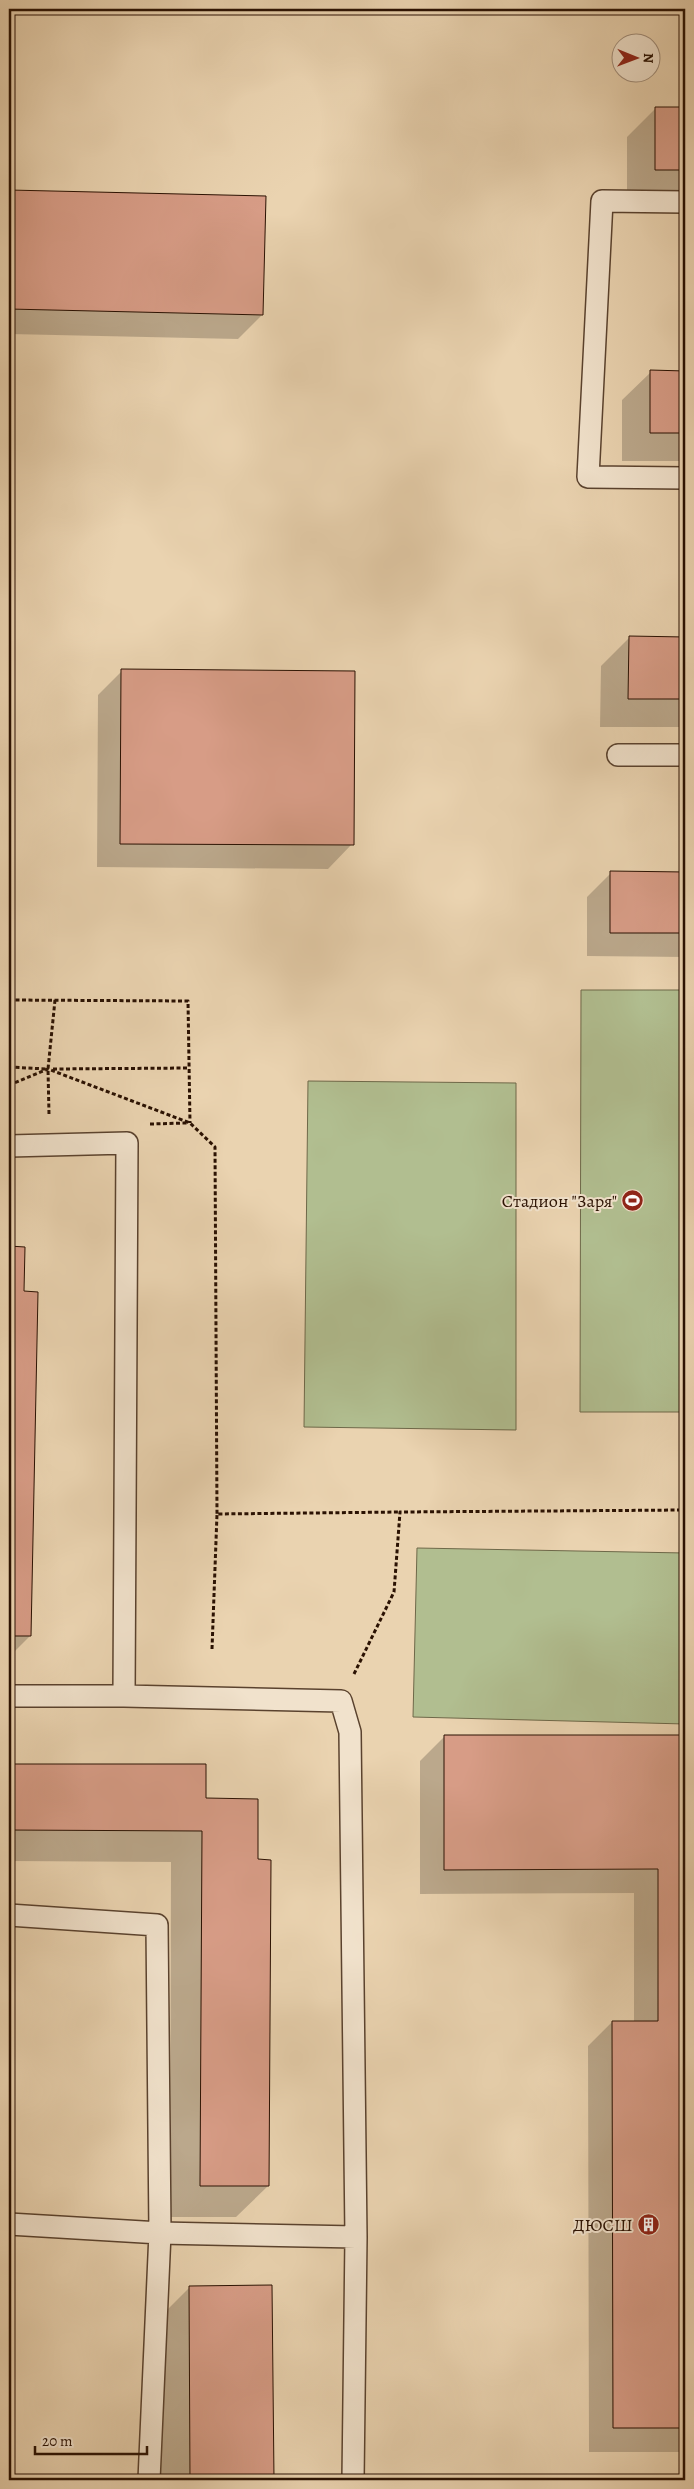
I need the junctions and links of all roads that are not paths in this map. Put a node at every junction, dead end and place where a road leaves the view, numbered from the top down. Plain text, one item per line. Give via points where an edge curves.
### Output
1 (685, 202) edge
2 (685, 478) edge
3 (618, 755) dead end
4 (685, 756) edge
5 (9, 1146) edge
6 (9, 1696) edge
7 (124, 1696) junction
8 (9, 1915) edge
9 (9, 2224) edge
10 (160, 2233) junction
11 (356, 2237) junction
12 (149, 2480) edge
13 (353, 2480) edge

1 - 2 lane via 602,201 588,477
3 - 4 lane
5 - 7 lane via 127,1143
6 - 7 lane
7 - 11 lane via 341,1701 350,1732
8 - 10 lane via 157,1925
9 - 10 lane
10 - 11 lane
10 - 12 lane
11 - 13 lane

